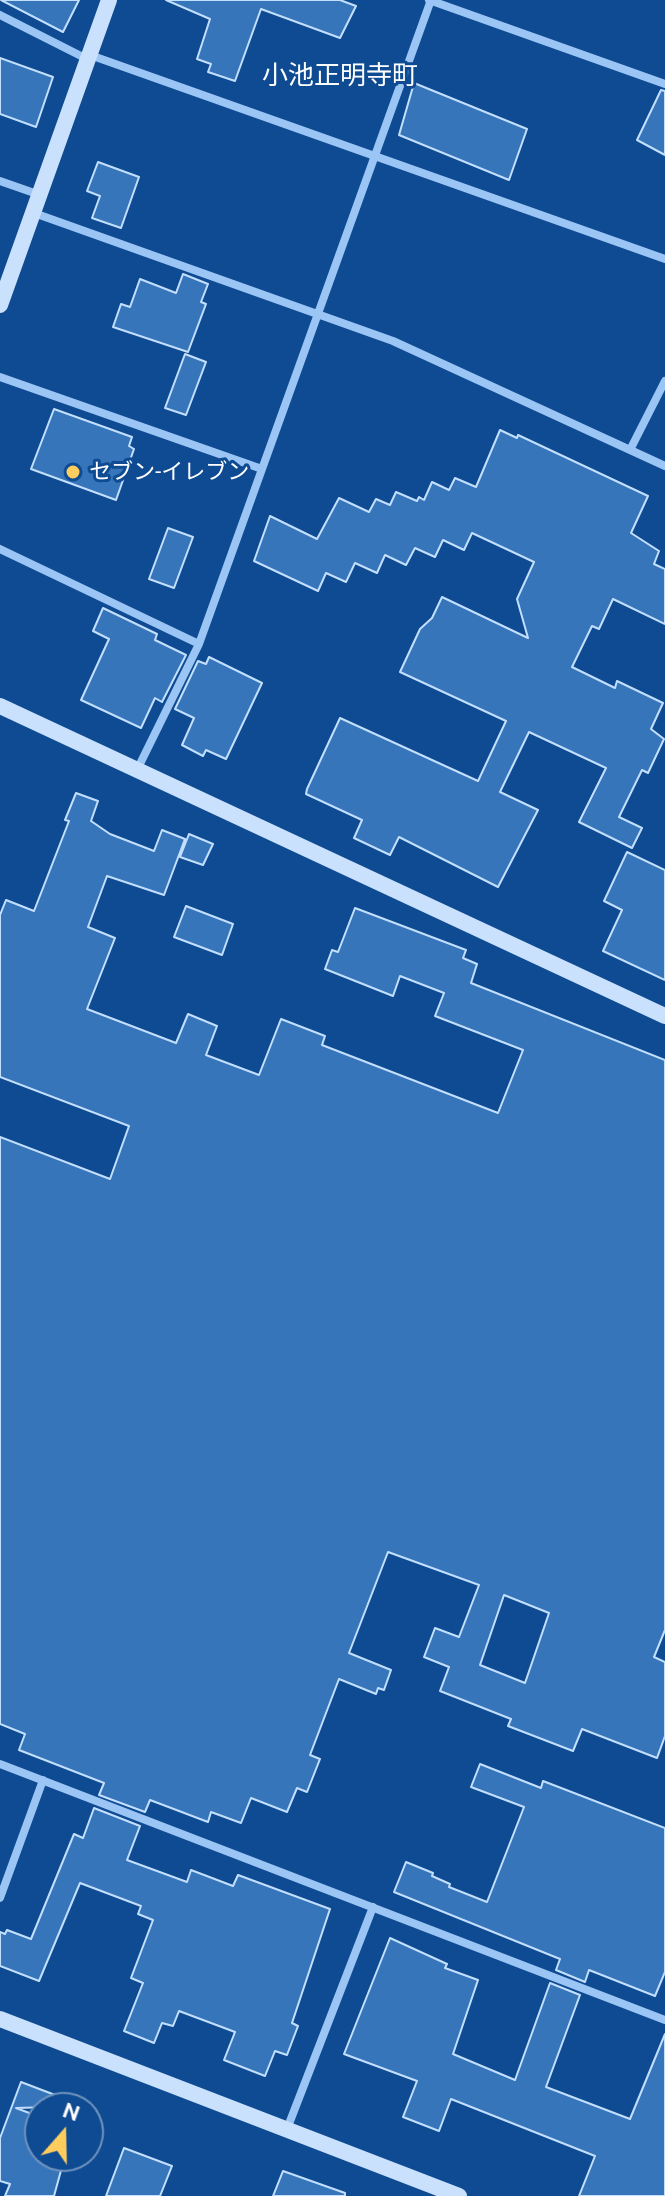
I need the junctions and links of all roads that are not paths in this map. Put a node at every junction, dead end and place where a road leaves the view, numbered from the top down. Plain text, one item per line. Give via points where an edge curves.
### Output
1 (109, 0) edge
2 (430, 0) edge
3 (0, 15) edge
4 (89, 57) junction
5 (665, 84) edge
6 (374, 156) junction
7 (0, 181) edge
8 (40, 195) junction
9 (34, 213) junction
10 (665, 259) edge
11 (6, 271) edge
12 (0, 305) edge
13 (319, 313) junction
14 (0, 377) edge
15 (665, 381) edge
16 (630, 450) junction
17 (665, 466) edge
18 (262, 469) junction
19 (0, 549) edge
20 (199, 644) junction
21 (0, 706) edge
22 (137, 770) junction
23 (665, 1016) edge
24 (0, 1764) edge
25 (43, 1780) junction
26 (0, 1898) edge
27 (373, 1907) junction
28 (0, 2019) edge
29 (665, 2020) edge
30 (287, 2130) junction
31 (452, 2195) edge

1 - 4 street
2 - 5 street
2 - 6 street
3 - 4 street
4 - 6 street
4 - 8 street
6 - 10 street
6 - 13 street
7 - 8 street
8 - 9 street
9 - 11 street
9 - 13 street
11 - 12 street
13 - 16 street via 393,341
13 - 18 street
14 - 18 street
15 - 16 street
16 - 17 street
18 - 20 street
19 - 20 street
20 - 22 street
21 - 22 street
22 - 23 street
24 - 25 street
25 - 26 street
25 - 27 street
27 - 29 street
27 - 30 street
28 - 30 street
30 - 31 street

